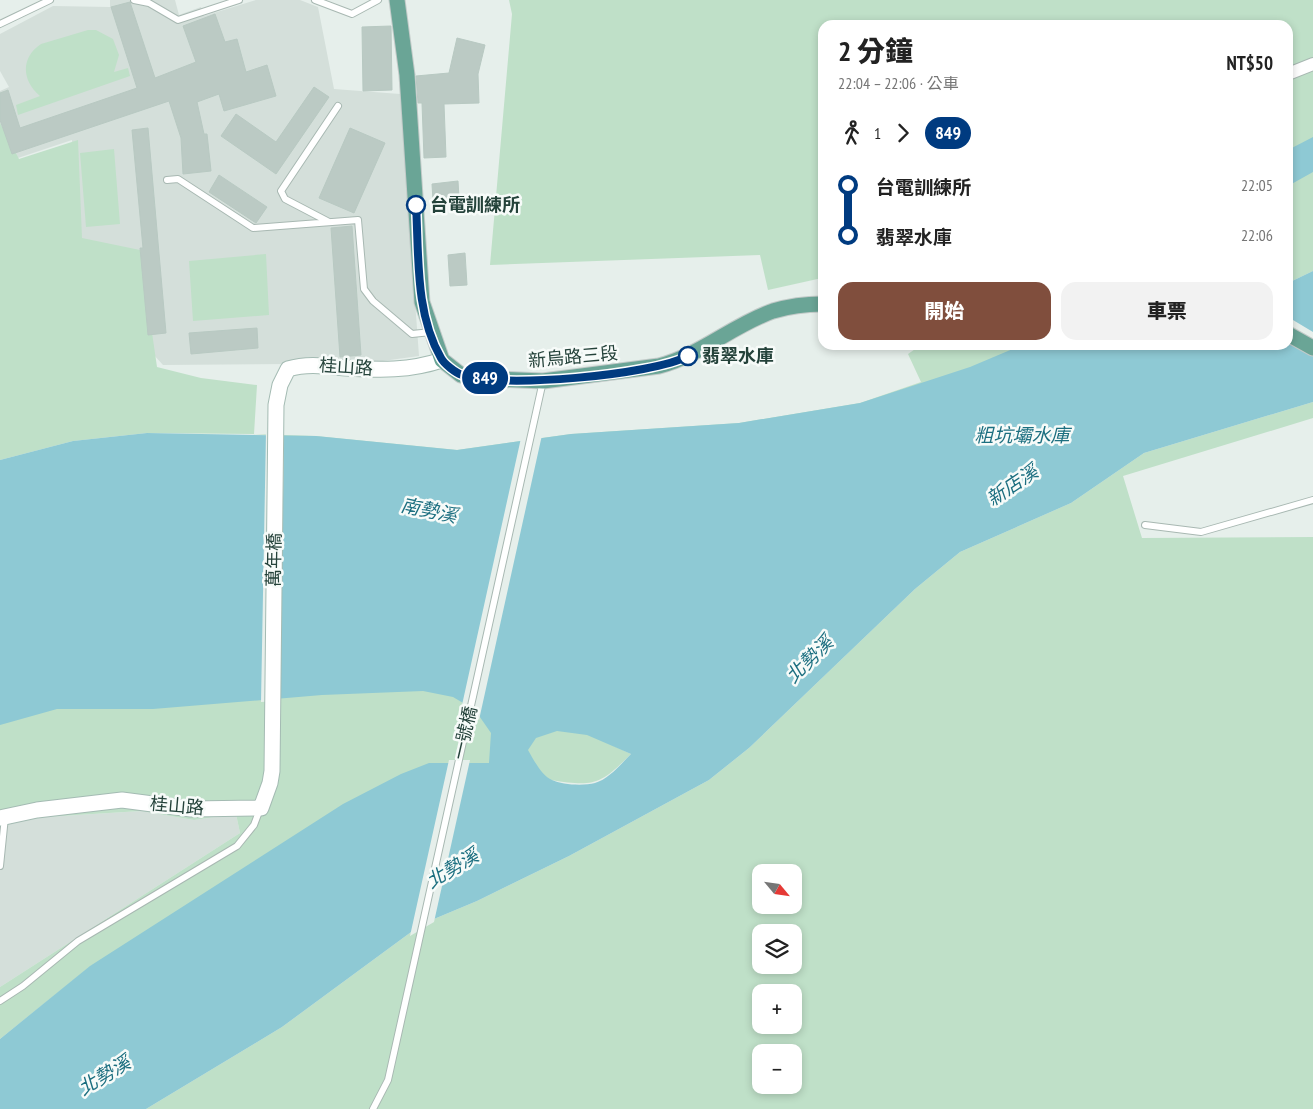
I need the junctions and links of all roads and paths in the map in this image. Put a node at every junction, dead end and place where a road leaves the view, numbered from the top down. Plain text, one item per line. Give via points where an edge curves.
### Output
1 (50, 0) edge
2 (134, 0) edge
3 (239, 0) edge
4 (315, 0) edge
5 (378, 0) edge
6 (397, 0) edge
7 (0, 24) edge
8 (1313, 64) edge
9 (1293, 72) edge
10 (338, 106) dead end
11 (168, 180) dead end
12 (330, 222) junction
13 (818, 304) edge
14 (431, 332) junction
15 (1293, 337) edge
16 (1313, 348) edge
17 (442, 360) junction
18 (543, 381) junction
19 (276, 406) joint
20 (1313, 500) edge
21 (1145, 525) dead end
22 (261, 808) junction
23 (3, 818) edge
24 (0, 866) edge
25 (0, 1001) edge
26 (373, 1109) edge

1 - 7 lane
2 - 3 lane via 149,3 178,20
4 - 5 lane via 352,14
6 - 14 main road via 407,75 422,302
8 - 9 street
10 - 12 lane via 281,191 284,199
11 - 12 lane via 178,179 253,228
12 - 14 lane via 358,220 364,289 373,301 412,334
13 - 18 main road, 新烏路三段 via 798,305 772,312 678,362
14 - 17 main road
15 - 16 main road
17 - 18 main road, 新烏路三段 via 461,375
17 - 19 street, 桂山路 via 418,368 304,364 288,368 280,385
18 - 26 lane, 一號橋 via 388,1080
19 - 22 street, 萬年橋 via 272,771
20 - 21 lane via 1201,532
22 - 23 street, 桂山路 via 191,809 122,800 37,810
22 - 25 lane via 254,825 237,846 78,941
23 - 24 lane

